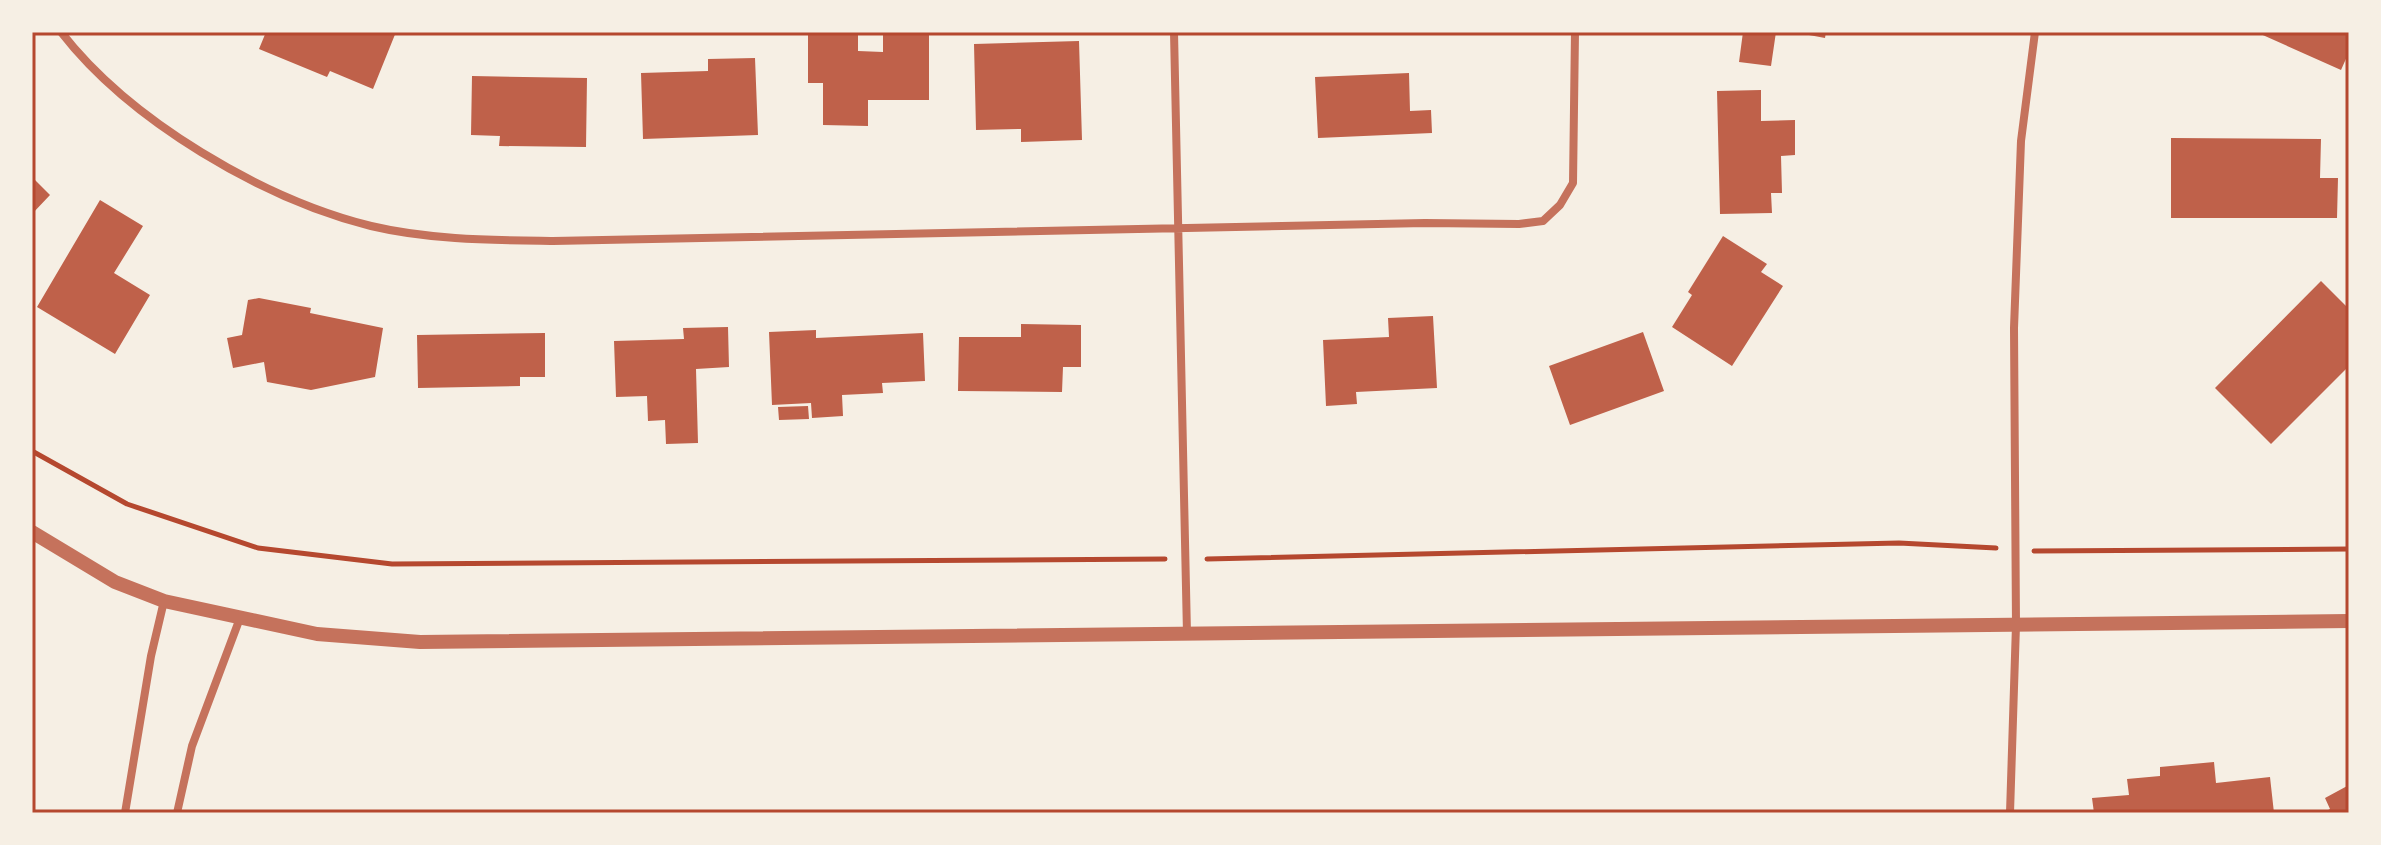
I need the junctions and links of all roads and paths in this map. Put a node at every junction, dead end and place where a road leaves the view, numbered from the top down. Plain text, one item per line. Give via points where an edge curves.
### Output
1 (61, 32) edge
2 (1174, 32) edge
3 (1575, 32) edge
4 (2035, 32) edge
5 (1180, 228) junction
6 (32, 532) edge
7 (164, 601) junction
8 (240, 618) junction
9 (2349, 621) edge
10 (2016, 625) junction
11 (1187, 635) junction
12 (125, 813) edge
13 (177, 813) edge
14 (2010, 813) edge

1 - 5 street via 131,102 206,154 285,196 371,226 461,240 553,241
2 - 5 street
3 - 5 street via 1573,183 1543,221
4 - 10 street via 2021,141 2015,312
5 - 11 street
6 - 7 street via 115,582
7 - 8 street
7 - 12 street
8 - 11 street via 317,634 420,642
8 - 13 street via 192,746
9 - 10 street
10 - 11 street
10 - 14 street

